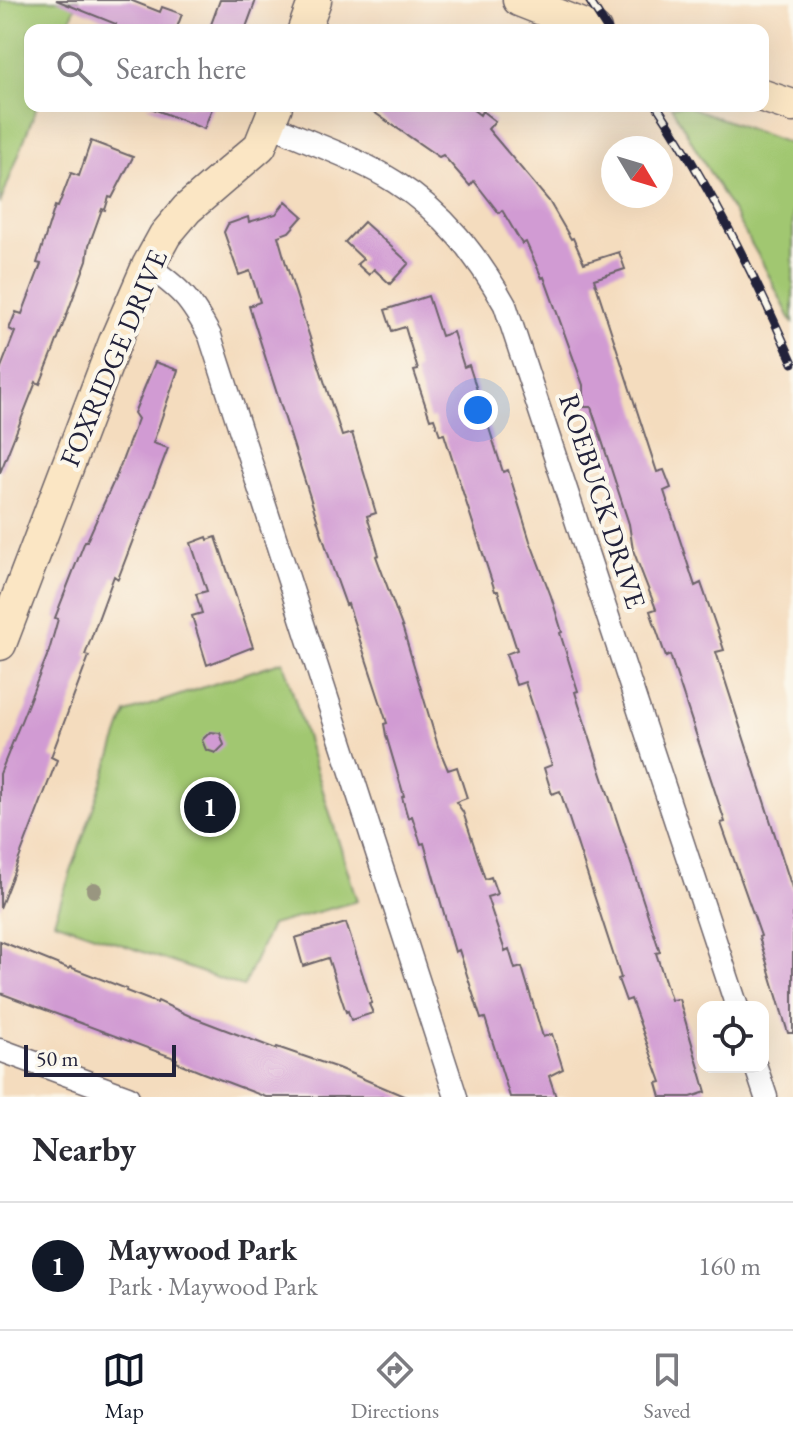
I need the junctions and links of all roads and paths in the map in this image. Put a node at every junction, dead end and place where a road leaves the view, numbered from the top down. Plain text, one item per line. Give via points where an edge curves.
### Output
1 (315, 0) edge
2 (519, 0) edge
3 (306, 24) edge
4 (580, 24) edge
5 (769, 98) edge
6 (793, 106) edge
7 (273, 115) edge
8 (148, 266) junction
9 (0, 644) edge
10 (735, 1001) edge
11 (0, 1050) edge
12 (758, 1073) edge
13 (128, 1097) edge
14 (456, 1097) edge
15 (766, 1097) edge

1 - 3 street
2 - 4 street
5 - 6 street
7 - 8 street, FOXRIDGE DRIVE via 260,146 187,209
7 - 10 street, ROEBUCK DRIVE via 422,201 466,244 505,305
8 - 9 street, FOXRIDGE DRIVE
8 - 14 street via 180,288 210,336
11 - 13 street
12 - 15 street

